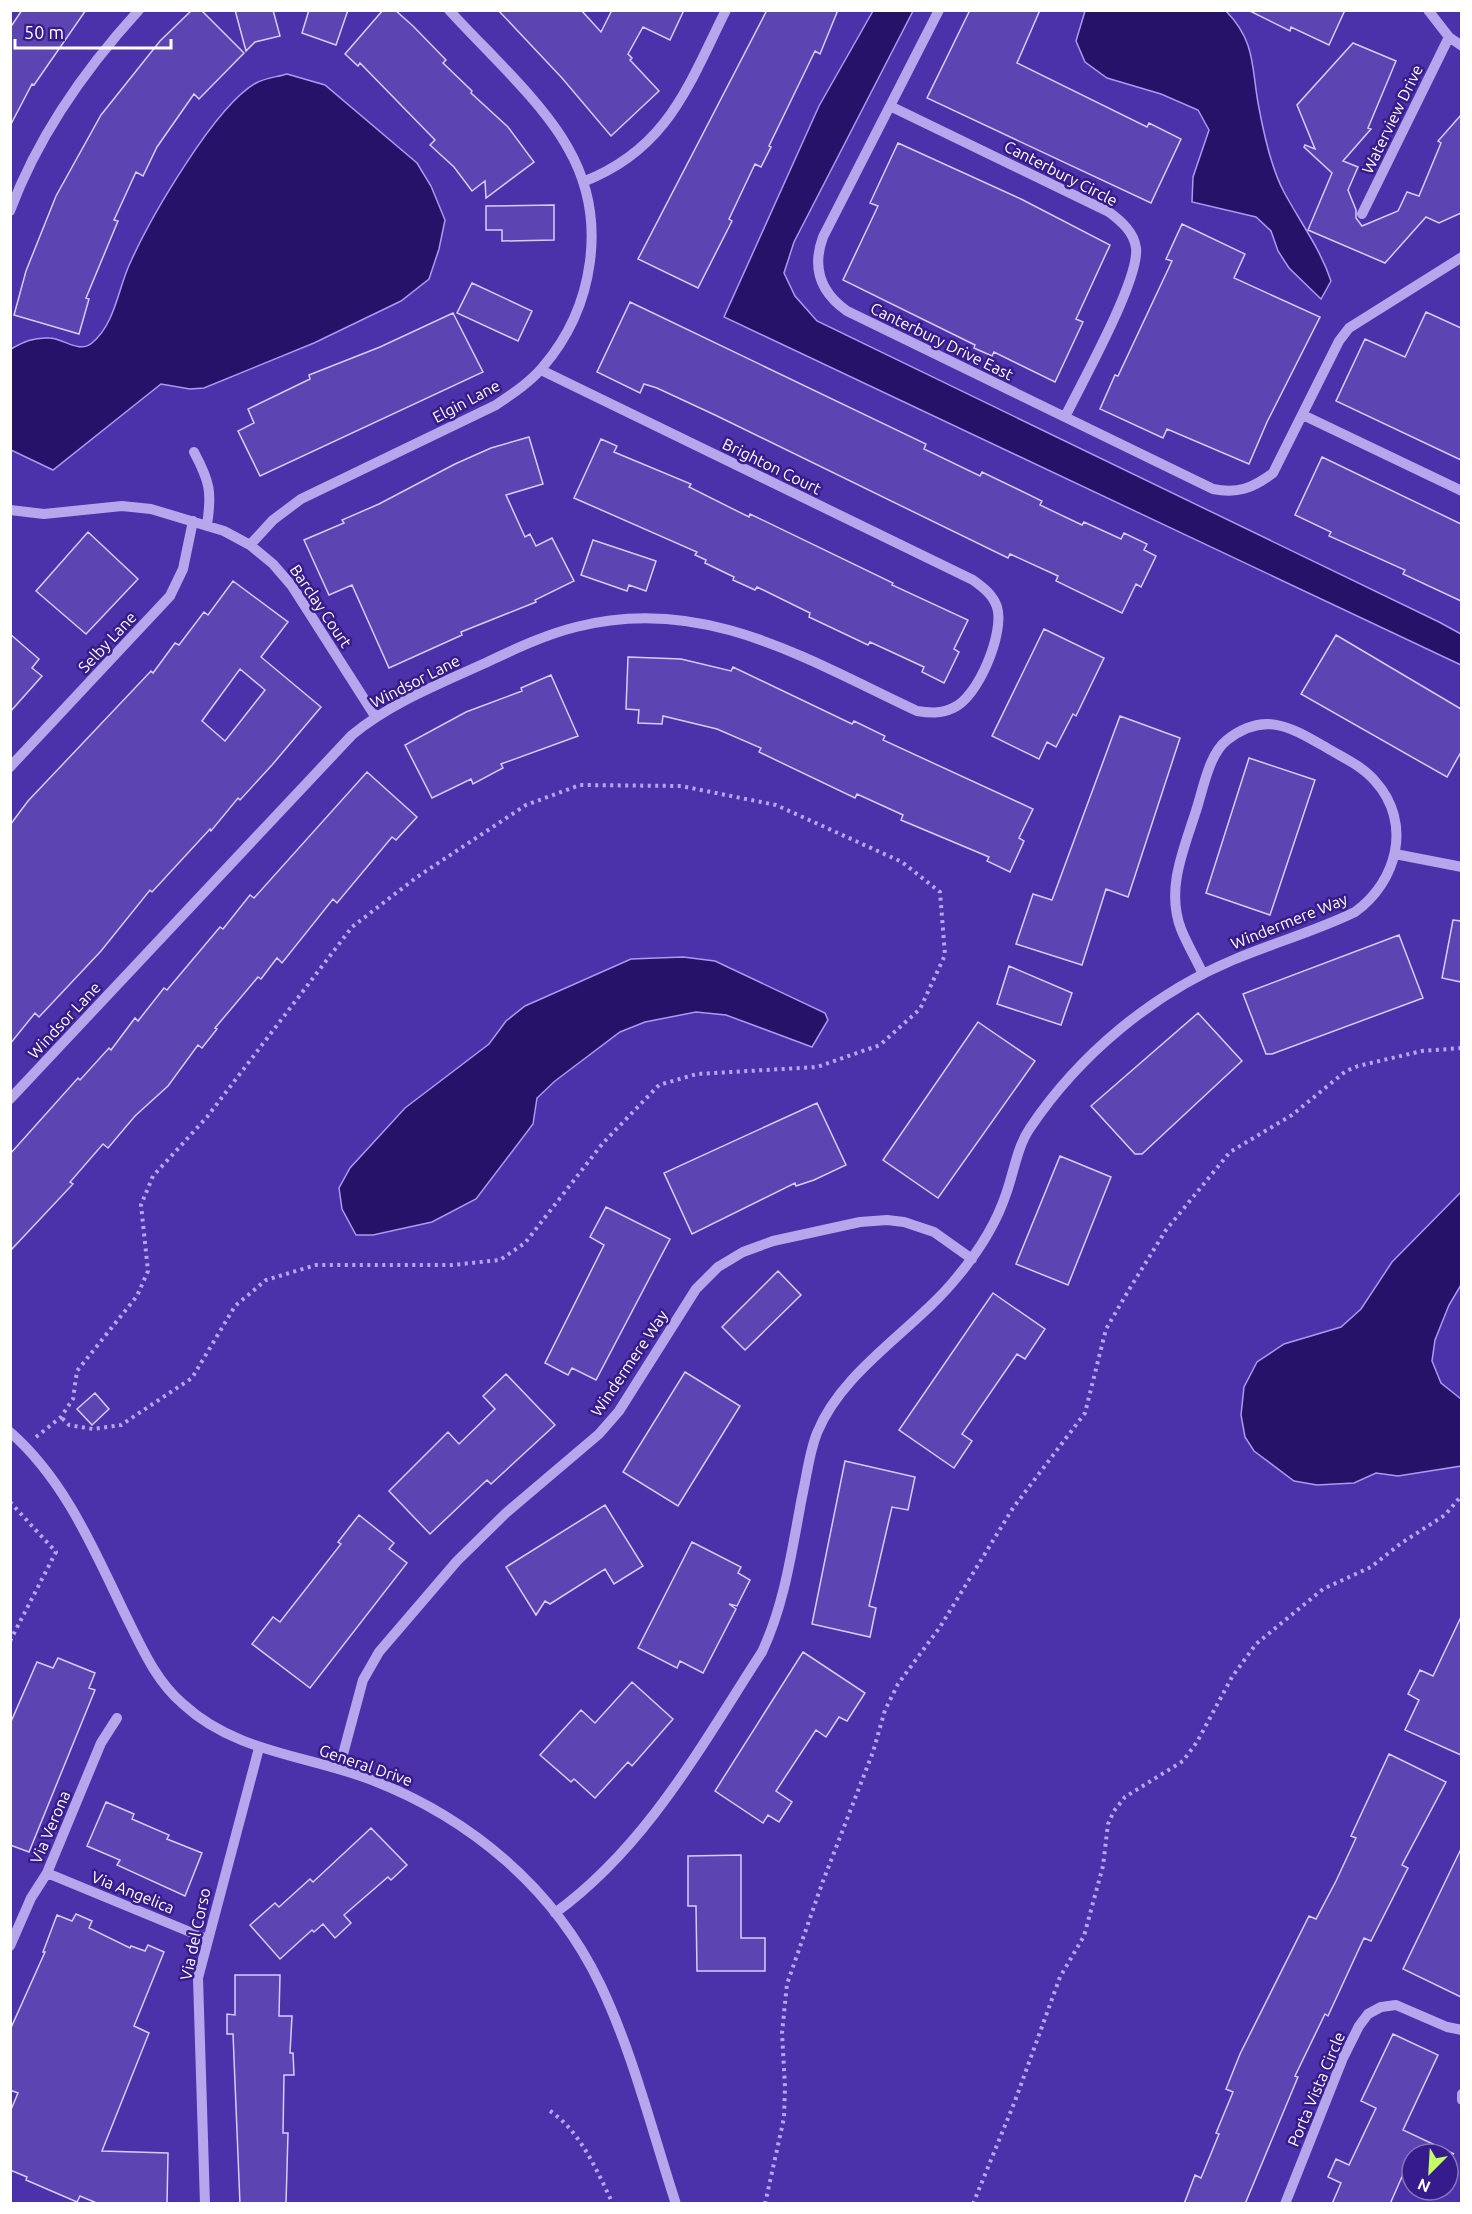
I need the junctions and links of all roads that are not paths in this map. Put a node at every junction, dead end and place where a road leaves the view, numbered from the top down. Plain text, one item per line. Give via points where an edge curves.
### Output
1 (140, 10) edge
2 (449, 10) edge
3 (726, 10) edge
4 (939, 10) edge
5 (1428, 10) edge
6 (1449, 37) junction
7 (1461, 46) edge
8 (890, 106) junction
9 (584, 182) junction
10 (10, 211) edge
11 (1362, 214) dead end
12 (1461, 257) edge
13 (541, 370) junction
14 (1304, 415) junction
15 (1065, 417) junction
16 (194, 452) dead end
17 (1461, 491) edge
18 (10, 510) edge
19 (193, 520) junction
20 (207, 525) junction
21 (250, 545) junction
22 (932, 714) joint
23 (375, 716) junction
24 (10, 767) edge
25 (1395, 854) junction
26 (1461, 867) edge
27 (1203, 974) junction
28 (10, 1099) edge
29 (972, 1259) junction
30 (10, 1432) edge
31 (117, 1718) dead end
32 (259, 1748) junction
33 (339, 1769) junction
34 (47, 1873) junction
35 (555, 1912) junction
36 (207, 1939) junction
37 (10, 1946) edge
38 (1461, 2030) edge
39 (1461, 2094) edge
40 (1461, 2100) edge
41 (205, 2204) edge
42 (676, 2204) edge
43 (1285, 2204) edge

1 - 10 street via 99,56 63,106
2 - 9 street, Elgin Lane via 551,122
3 - 9 street via 680,101 661,129 622,165
4 - 8 street, Canterbury Drive East
5 - 6 street
6 - 7 street
6 - 11 street, Waterview Drive
8 - 15 street, Canterbury Circle via 1109,213 1122,221 1131,234 1136,248 1133,277
8 - 15 street, Canterbury Drive East via 818,250 820,279 826,292 847,311
9 - 13 street, Elgin Lane via 592,230 585,291 560,346
12 - 14 street, Canterbury Drive East via 1348,328
13 - 21 street, Elgin Lane via 496,405 301,499 273,520
13 - 22 street, Brighton Court via 974,580 989,592 997,605 999,635 975,687 954,708
14 - 15 street, Canterbury Drive East via 1273,473 1255,487 1227,492 1213,489
14 - 17 street
16 - 20 street via 209,480
18 - 19 street, Barclay Court via 44,514 122,506
19 - 20 street, Barclay Court
19 - 24 street, Selby Lane via 183,569 170,596
20 - 21 street, Barclay Court
21 - 23 street, Barclay Court via 292,586
22 - 23 street, Windsor Lane via 916,711 783,647 742,632 705,622 662,618 604,621 534,641
23 - 28 street, Windsor Lane via 351,735
25 - 26 street
25 - 27 street, Windermere Way via 1378,891 1355,912
25 - 27 street, Windermere Way via 1392,809 1377,782 1354,763 1280,724 1250,726 1227,740 1211,764 1176,877 1176,912
27 - 29 street, Windermere Way via 1122,1027 1058,1091 1022,1143 1006,1196
29 - 33 street, Windermere Way via 933,1232 887,1220 860,1222 765,1243 718,1267 696,1289 599,1434 506,1513 458,1561 379,1652 363,1680
29 - 35 street, Windermere Way via 835,1401 812,1447 783,1596 762,1652 637,1839 604,1874
30 - 32 street, General Drive via 46,1471 74,1511 159,1678 204,1722
31 - 34 street, Via Verona via 102,1743
32 - 33 street, General Drive
32 - 36 street, Via del Corso
33 - 35 street, General Drive via 399,1790 471,1832 522,1875
34 - 36 street, Via Angelica
34 - 37 street, Via Verona
35 - 42 street, General Drive via 600,1983
36 - 41 street, Via del Corso via 198,1978
38 - 43 street, Porta Vista Circle via 1396,2005 1368,2014 1343,2058
39 - 40 street

